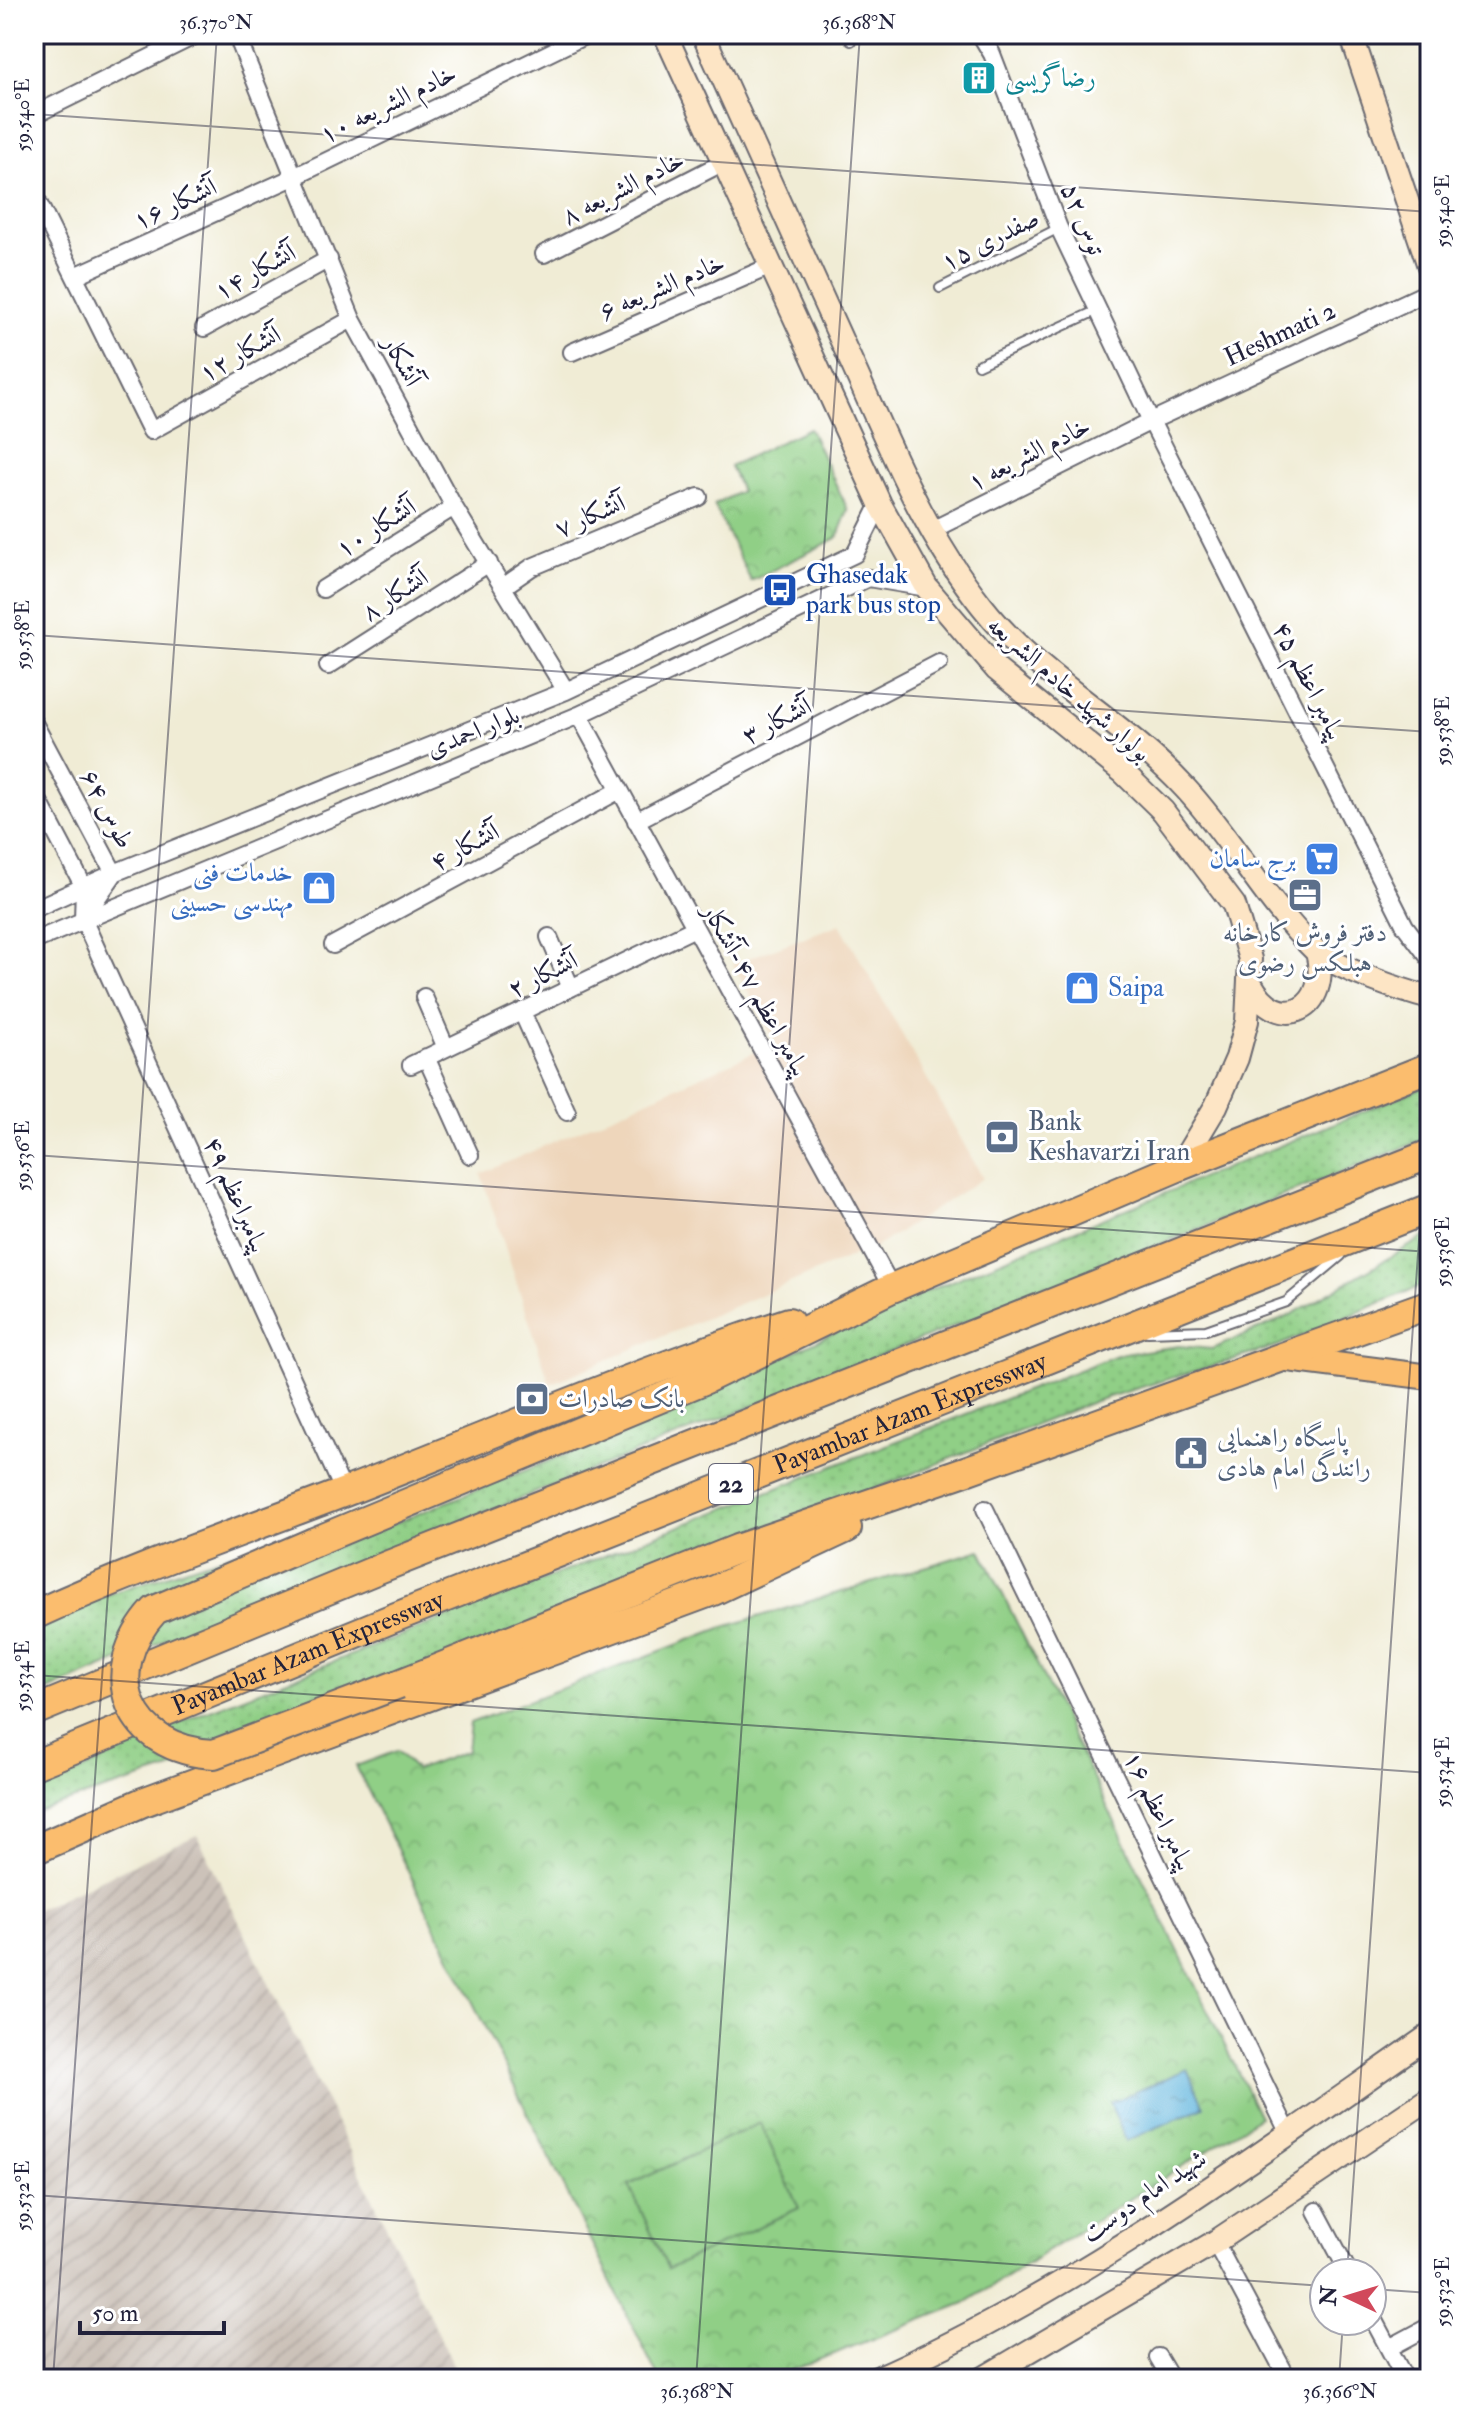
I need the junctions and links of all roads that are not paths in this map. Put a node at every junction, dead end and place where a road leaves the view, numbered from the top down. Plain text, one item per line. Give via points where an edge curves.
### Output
1 (198, 34) edge
2 (236, 34) edge
3 (588, 34) edge
4 (665, 34) edge
5 (703, 34) edge
6 (980, 34) edge
7 (1351, 34) edge
8 (34, 115) edge
9 (724, 162) junction
10 (296, 176) junction
11 (34, 194) edge
12 (1059, 228) junction
13 (544, 254) dead end
14 (329, 259) junction
15 (771, 266) junction
16 (1430, 269) edge
17 (75, 276) junction
18 (940, 288) dead end
19 (1430, 291) edge
20 (1098, 310) junction
21 (352, 319) junction
22 (204, 328) dead end
23 (572, 352) dead end
24 (978, 365) dead end
25 (1151, 421) junction
26 (699, 497) dead end
27 (880, 504) junction
28 (454, 507) junction
29 (930, 531) junction
30 (855, 554) junction
31 (489, 563) junction
32 (868, 578) junction
33 (503, 587) junction
34 (927, 588) junction
35 (323, 589) dead end
36 (939, 663) dead end
37 (328, 666) dead end
38 (566, 691) junction
39 (579, 715) junction
40 (34, 723) edge
41 (620, 790) junction
42 (34, 792) edge
43 (636, 821) junction
44 (114, 873) junction
45 (84, 887) junction
46 (34, 909) edge
47 (83, 919) junction
48 (695, 928) junction
49 (549, 937) dead end
50 (34, 941) edge
51 (333, 945) dead end
52 (1317, 952) junction
53 (1430, 959) edge
54 (1251, 984) junction
55 (571, 988) junction
56 (424, 997) dead end
57 (1430, 998) edge
58 (522, 1012) junction
59 (446, 1048) junction
60 (1430, 1067) edge
61 (567, 1112) dead end
62 (1430, 1154) edge
63 (470, 1155) dead end
64 (1180, 1166) junction
65 (1430, 1208) edge
66 (892, 1288) junction
67 (1430, 1304) edge
68 (1277, 1358) junction
69 (1430, 1377) edge
70 (968, 1470) junction
71 (344, 1492) junction
72 (985, 1509) dead end
73 (34, 1615) edge
74 (34, 1711) edge
75 (34, 1765) edge
76 (143, 1802) junction
77 (34, 1831) edge
78 (34, 1850) edge
79 (1430, 2035) edge
80 (1430, 2098) edge
81 (1289, 2134) junction
82 (1316, 2211) dead end
83 (1215, 2242) junction
84 (1340, 2257) edge
85 (1430, 2326) edge
86 (1383, 2337) edge
87 (1389, 2348) junction
88 (1158, 2357) dead end
89 (875, 2379) edge
90 (982, 2379) edge
91 (1171, 2379) edge
92 (1288, 2379) edge
93 (1405, 2379) edge

1 - 8 street
2 - 10 street, آتشکار
3 - 10 street, خادم الشریعه ۱۰
4 - 9 street, بولوار شهید خادم الشریعه
5 - 29 street, بولوار شهید خادم الشریعه
6 - 12 street, توس ۵۲
7 - 16 street
9 - 13 street, خادم الشریعه ۸
9 - 15 street, بولوار شهید خادم الشریعه
10 - 14 street, آتشکار
10 - 17 street, آتشکار ۱۶
11 - 17 street
12 - 18 lane, صفدری ۱۵
12 - 20 street, توس ۵۲
14 - 21 street, آتشکار
14 - 22 street, آتشکار ۱۴
15 - 23 street, خادم الشریعه ۶
15 - 27 street, بولوار شهید خادم الشریعه
17 - 21 street, آتشکار ۱۲ via 151,431
19 - 25 street, Heshmati 2
20 - 24 lane
20 - 25 street, توس ۵۲
21 - 28 street, آتشکار
25 - 29 street, خادم الشریعه ۱
25 - 53 street, پیامبر اعظم ۴۵ via 1405,926
26 - 33 street, آتشکار ۷ via 532,567
27 - 30 street
27 - 34 street, بولوار شهید خادم الشریعه
28 - 31 street, آتشکار
28 - 35 street, آتشکار ۱۰
29 - 52 street, بولوار شهید خادم الشریعه via 969,590 1018,647 1146,749 1186,789
30 - 32 street via 864,561
30 - 38 street, بلوار احمدی
31 - 33 street, آتشکار
31 - 37 street, آتشکار ۸
32 - 34 street
32 - 39 street, بلوار احمدی
33 - 38 street, آتشکار
34 - 54 street, بولوار شهید خادم الشریعه via 997,670 1124,773 1201,856 1234,905 1250,959
36 - 43 street, آتشکار ۳
38 - 44 street, بلوار احمدی
39 - 41 street, پیامبر اعظم ۴۷-آتشکار
39 - 47 street, بلوار احمدی
40 - 44 street, طوس ۶۴
41 - 43 street, پیامبر اعظم ۴۷-آتشکار
41 - 51 street, آتشکار ۴
42 - 45 street
43 - 48 street, پیامبر اعظم ۴۷-آتشکار
44 - 45 street, بلوار احمدی
44 - 47 street, طوس ۶۴
45 - 46 street, بلوار احمدی
45 - 47 street
47 - 50 street, بلوار احمدی
47 - 71 street, پیامبراعظم ۴۹
48 - 55 street, آتشکار ۲
48 - 66 street, پیامبر اعظم ۴۷-آتشکار
49 - 55 street
52 - 54 street via 1322,973 1319,990 1308,1004 1292,1011 1275,1010 1260,1000
52 - 57 street, بولوار شهید خادم الشریعه via 1399,990
54 - 64 street, بولوار شهید خادم الشریعه via 1237,1058
55 - 58 street, آتشکار ۲
56 - 59 street
58 - 59 street, آتشکار ۲
58 - 61 street
59 - 63 street, آتشکار ۲ via 419,1061
60 - 64 highway
62 - 74 highway, Payambar Azam Expressway / 22 via 376,1570
64 - 66 highway
65 - 75 highway, Payambar Azam Expressway / 22
66 - 70 highway, bridge via 706,1379 155,1610 137,1629 126,1653 130,1705 164,1744 188,1753 214,1754 737,1549
66 - 71 highway via 685,1356
67 - 68 highway
68 - 69 main road
68 - 70 highway
70 - 76 highway via 713,1591
71 - 73 highway via 116,1577
72 - 81 street, پیامبر اعظم ۱۶
76 - 77 highway
76 - 78 highway
79 - 81 street, شهید امام دوست
80 - 83 street
81 - 89 street, شهید امام دوست via 1081,2272 958,2342
82 - 84 street
83 - 90 street
83 - 92 street
85 - 87 street
86 - 87 street
87 - 93 street
88 - 91 street

